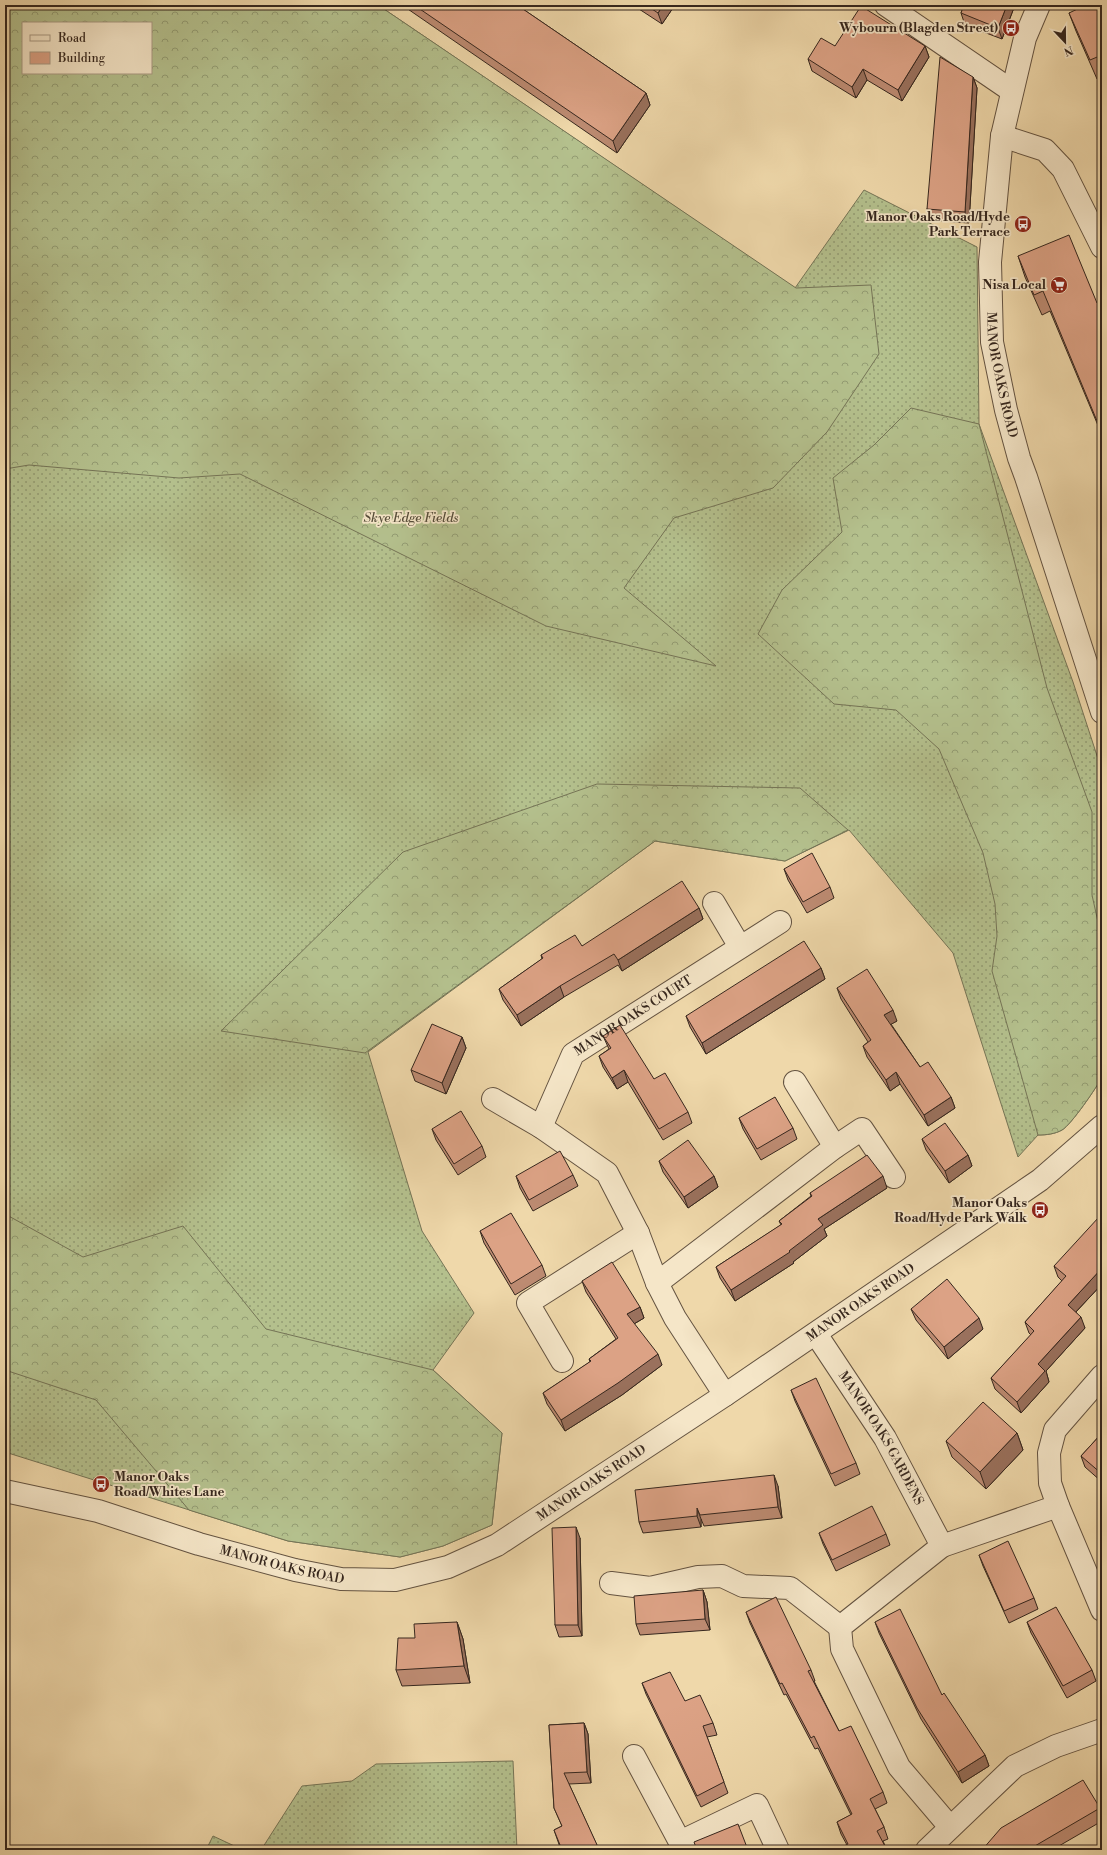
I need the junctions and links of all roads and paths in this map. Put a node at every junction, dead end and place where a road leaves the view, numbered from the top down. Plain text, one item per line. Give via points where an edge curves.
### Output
1 (886, 5) edge
2 (1039, 5) edge
3 (1012, 92) junction
4 (1002, 136) junction
5 (1102, 247) edge
6 (1102, 712) edge
7 (714, 903) dead end
8 (780, 922) dead end
9 (740, 947) junction
10 (795, 1082) dead end
11 (494, 1098) dead end
12 (1102, 1126) edge
13 (541, 1127) junction
14 (835, 1147) junction
15 (894, 1177) dead end
16 (638, 1233) junction
17 (657, 1283) junction
18 (816, 1334) junction
19 (562, 1361) dead end
20 (1102, 1376) edge
21 (725, 1395) junction
22 (5, 1491) edge
23 (1058, 1506) junction
24 (942, 1546) junction
25 (612, 1583) dead end
26 (1102, 1610) edge
27 (840, 1627) junction
28 (1102, 1730) edge
29 (634, 1756) dead end
30 (950, 1827) junction
31 (778, 1850) edge
32 (927, 1850) edge

1 - 3 street
2 - 3 street, MANOR OAKS ROAD via 1025,38
3 - 4 street, MANOR OAKS ROAD
4 - 5 street via 1045,150 1063,169
4 - 6 street, MANOR OAKS ROAD via 990,262 992,342 1019,458
7 - 9 street
8 - 9 street, MANOR OAKS COURT
9 - 13 street, MANOR OAKS COURT via 573,1054
10 - 14 street
11 - 13 street
12 - 18 street, MANOR OAKS ROAD via 1040,1180
13 - 16 street via 607,1173
14 - 15 street via 862,1129
14 - 17 street
16 - 17 street
16 - 19 street via 528,1303
17 - 21 street via 675,1318
18 - 21 street, MANOR OAKS ROAD
18 - 24 street, MANOR OAKS GARDENS via 885,1438
20 - 23 street via 1055,1430 1048,1453 1050,1483
21 - 22 street, MANOR OAKS ROAD via 497,1545 448,1567 395,1580 341,1579 295,1570 199,1544 98,1511
23 - 24 street
23 - 26 street
24 - 27 street
25 - 27 street via 650,1588 698,1577 722,1576 743,1586 790,1588
27 - 30 street via 842,1649 899,1767
28 - 30 street via 1056,1746 1015,1766
29 - 31 street via 680,1842 757,1805
30 - 32 street

